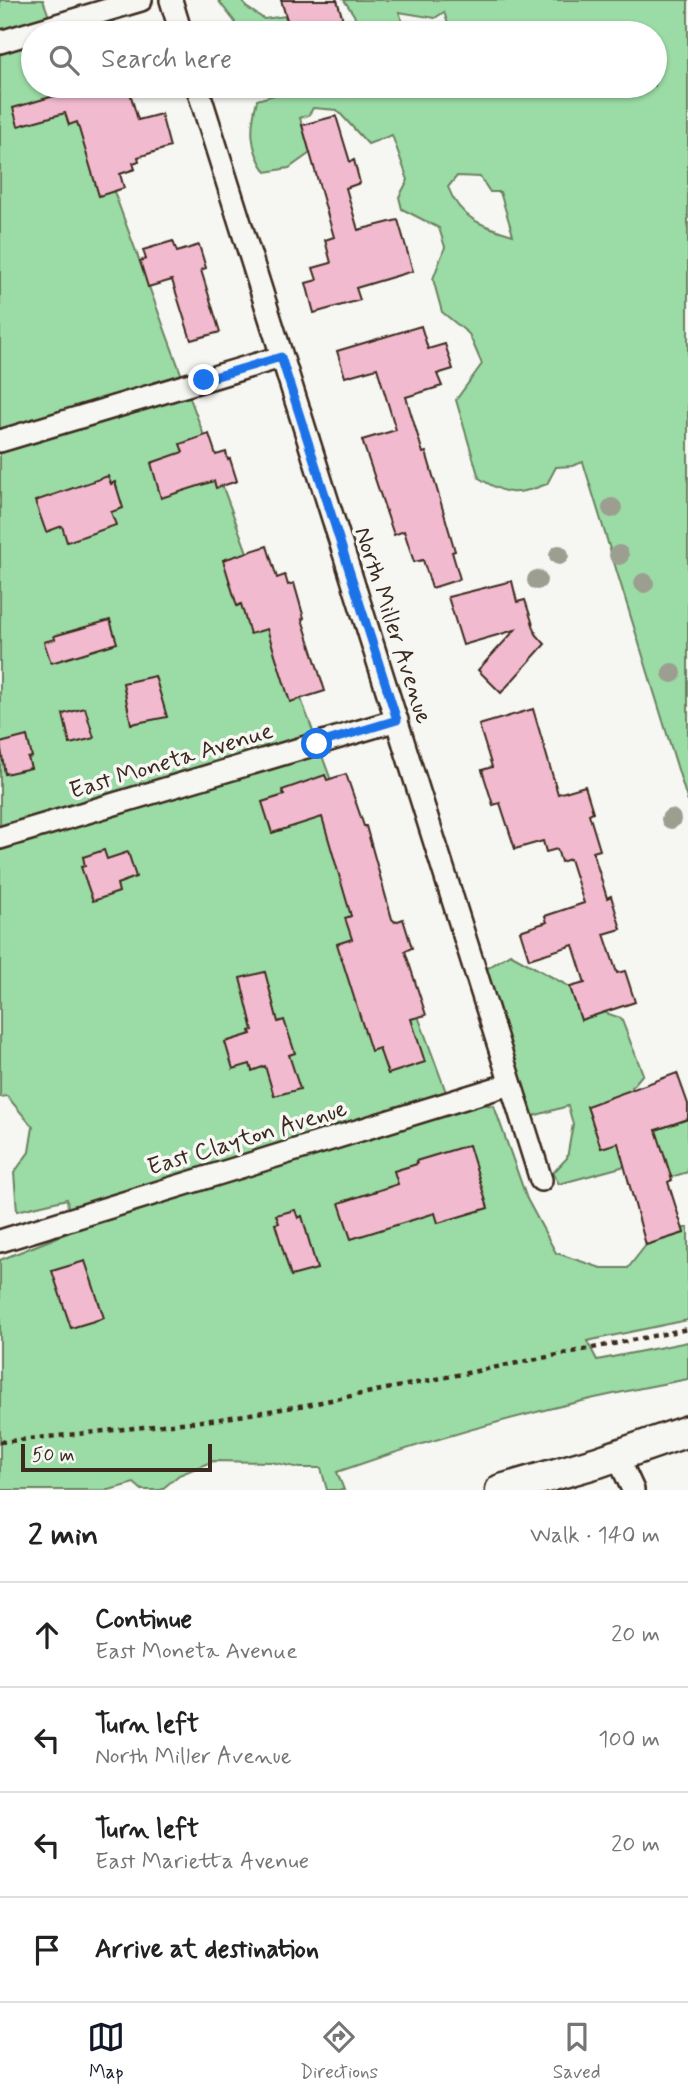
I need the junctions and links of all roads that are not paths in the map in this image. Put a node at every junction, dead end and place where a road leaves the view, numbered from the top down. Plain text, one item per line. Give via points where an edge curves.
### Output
1 (141, 0) edge
2 (171, 0) edge
3 (70, 21) edge
4 (177, 21) edge
5 (21, 36) edge
6 (0, 42) edge
7 (201, 98) edge
8 (281, 357) junction
9 (0, 441) edge
10 (397, 720) junction
11 (0, 838) edge
12 (510, 1084) junction
13 (541, 1180) dead end
14 (0, 1241) edge
15 (688, 1431) edge
16 (617, 1455) junction
17 (501, 1490) edge
18 (634, 1490) edge

1 - 3 street
2 - 4 street
5 - 6 street
7 - 8 street, North Miller Avenue
8 - 9 street
8 - 10 street, North Miller Avenue
10 - 11 street, East Moneta Avenue
10 - 12 street, North Miller Avenue
12 - 13 street, North Miller Avenue
12 - 14 street, East Clayton Avenue
15 - 16 street
16 - 17 street
16 - 18 street

